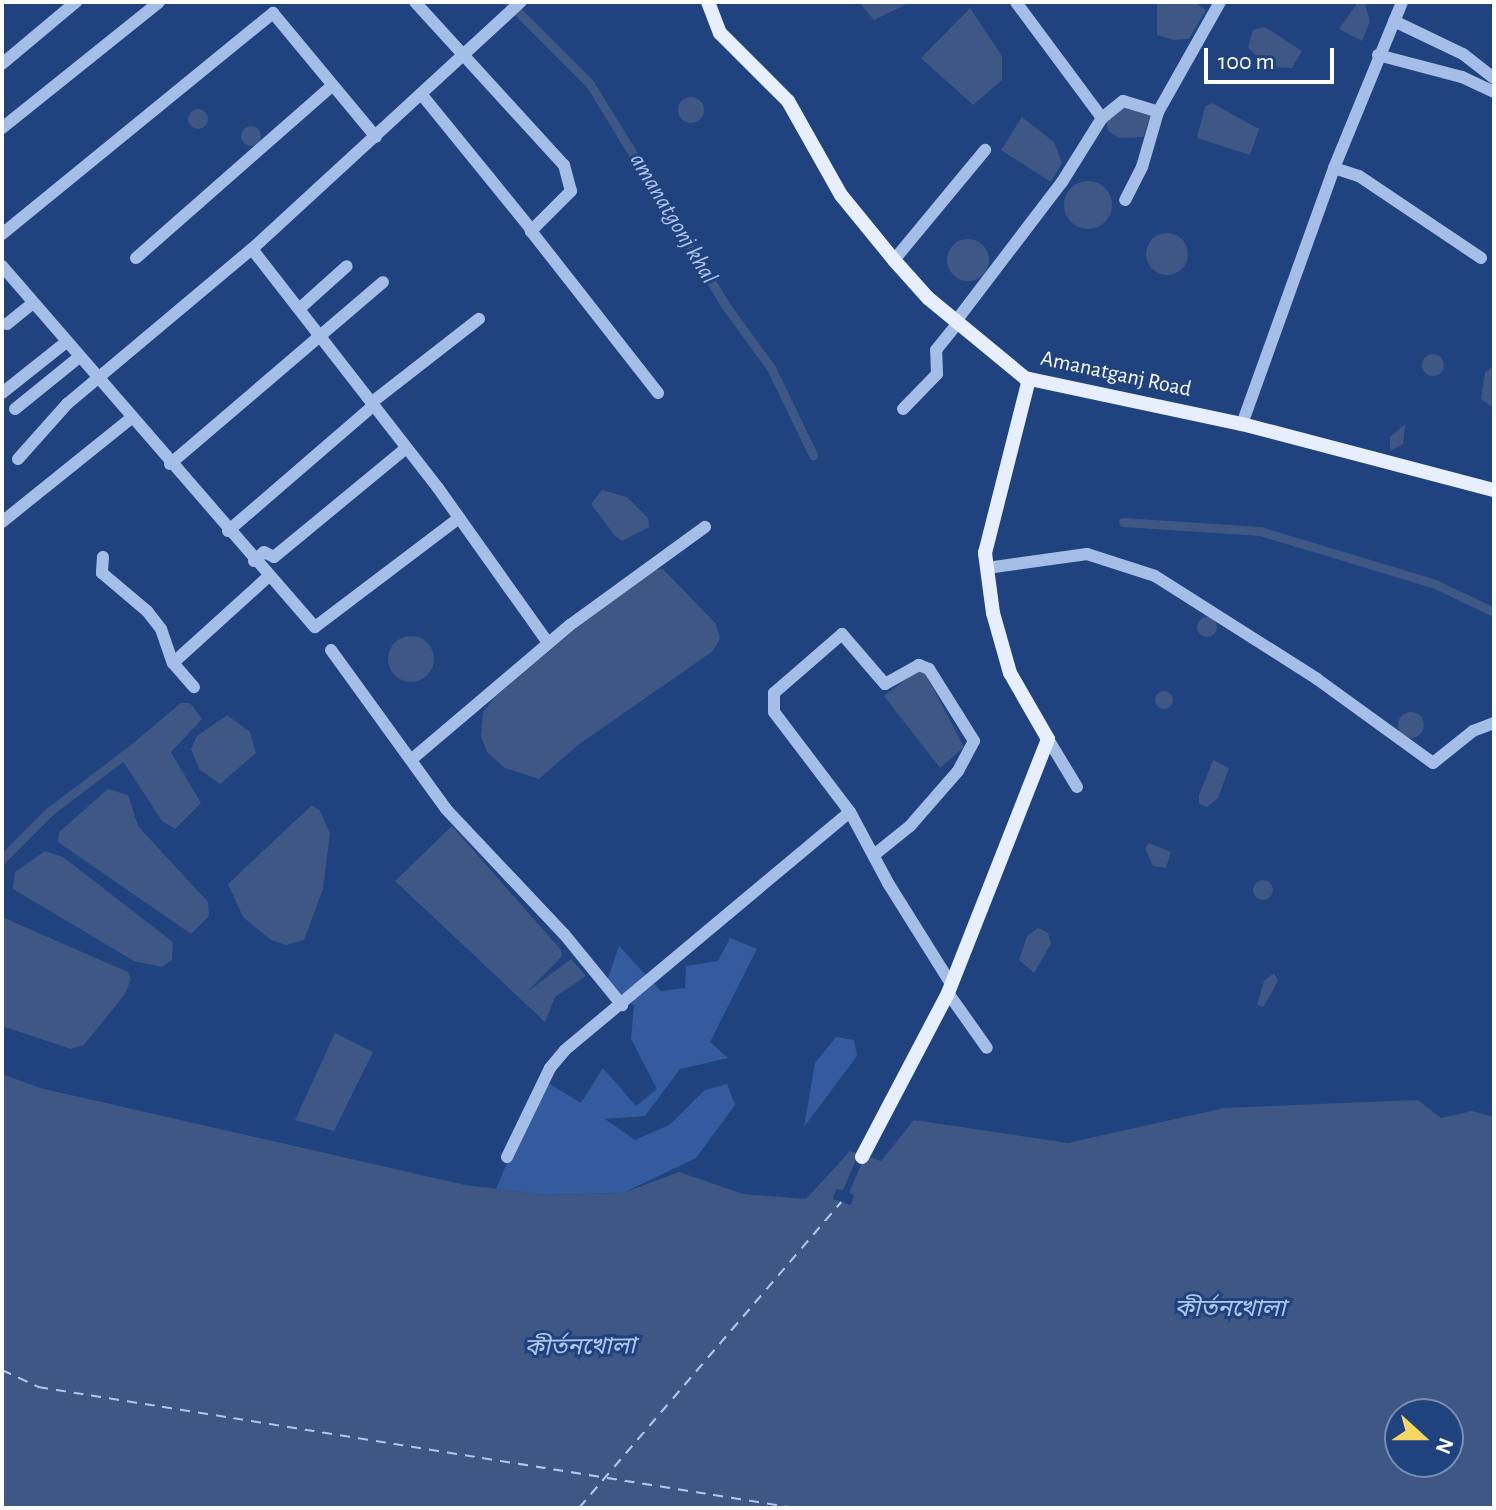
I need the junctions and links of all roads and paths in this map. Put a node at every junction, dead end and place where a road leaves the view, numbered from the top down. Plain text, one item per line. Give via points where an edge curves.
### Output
1 (76, 2) edge
2 (159, 2) edge
3 (263, 2) edge
4 (415, 2) edge
5 (521, 2) edge
6 (708, 2) edge
7 (1016, 2) edge
8 (1220, 2) edge
9 (1402, 2) edge
10 (273, 13) junction
11 (1394, 21) junction
12 (463, 53) junction
13 (1378, 55) junction
14 (2, 64) edge
15 (1494, 78) edge
16 (332, 86) junction
17 (1494, 92) edge
18 (422, 95) junction
19 (1158, 112) junction
20 (1102, 118) junction
21 (2, 128) edge
22 (376, 137) junction
23 (985, 150) dead end
24 (1334, 168) junction
25 (1125, 200) dead end
26 (531, 229) junction
27 (2, 234) edge
28 (252, 249) junction
29 (136, 258) dead end
30 (1481, 258) dead end
31 (894, 260) junction
32 (2, 266) edge
33 (347, 266) dead end
34 (7, 280) edge
35 (383, 282) dead end
36 (32, 304) junction
37 (299, 309) junction
38 (479, 319) dead end
39 (957, 322) junction
40 (7, 324) dead end
41 (322, 339) junction
42 (65, 343) junction
43 (78, 358) junction
44 (1029, 379) junction
45 (96, 380) junction
46 (2, 393) edge
47 (658, 393) dead end
48 (372, 405) junction
49 (15, 409) dead end
50 (903, 409) dead end
51 (130, 419) junction
52 (1242, 424) junction
53 (405, 449) junction
54 (18, 459) dead end
55 (170, 464) junction
56 (1494, 489) edge
57 (459, 518) junction
58 (2, 522) edge
59 (705, 527) dead end
60 (228, 531) junction
61 (103, 557) dead end
62 (254, 561) junction
63 (987, 568) junction
64 (269, 576) junction
65 (548, 643) junction
66 (331, 650) dead end
67 (173, 663) junction
68 (194, 687) dead end
69 (1494, 723) edge
70 (1048, 739) junction
71 (412, 759) junction
72 (1077, 787) dead end
73 (850, 812) junction
74 (874, 855) junction
75 (950, 988) junction
76 (622, 1005) junction
77 (987, 1048) dead end
78 (507, 1157) dead end
79 (862, 1157) dead end

1 - 14 street
2 - 21 street
3 - 10 street
4 - 12 street
5 - 12 street
6 - 31 main road, Amanatganj Road via 720,33 788,101 841,195
7 - 20 street
8 - 19 street
9 - 11 street
10 - 16 street
10 - 27 street
11 - 13 street
11 - 15 street via 1463,54
12 - 18 street
12 - 26 street via 570,178 571,191
13 - 17 street via 1462,77
13 - 24 street
16 - 22 street
16 - 29 street
18 - 22 street
18 - 26 street
19 - 20 street via 1123,101
19 - 25 street via 1142,167
20 - 39 street via 1062,182
22 - 28 street
23 - 31 street
24 - 30 street via 1359,176
24 - 52 street
26 - 47 street
28 - 37 street
28 - 45 street
31 - 39 main road, Amanatganj Road
32 - 34 street
33 - 37 street
34 - 36 street
35 - 41 street
36 - 40 street
36 - 42 street
37 - 41 street
38 - 48 street
39 - 44 main road, Amanatganj Road
39 - 50 street via 936,350 937,374
41 - 48 street
41 - 55 street
42 - 43 street
42 - 46 street
43 - 45 street
43 - 49 street
44 - 52 main road, Amanatganj Road
44 - 63 main road via 985,539
45 - 51 street
45 - 54 street via 39,431
48 - 53 street
48 - 60 street
51 - 55 street
51 - 58 street
52 - 56 main road, Amanatganj Road
53 - 57 street
53 - 62 street via 274,557 264,552
55 - 60 street
57 - 64 street via 315,627
57 - 65 street
59 - 65 street
60 - 62 street
61 - 67 street via 102,573 147,611 161,629
62 - 64 street
63 - 69 street via 1087,554 1155,576 1317,679 1433,763 1473,731
63 - 70 main road via 1010,673
64 - 67 street
65 - 71 street
66 - 71 street
67 - 68 street
70 - 72 street
70 - 75 main road
71 - 76 street via 446,809 564,934
73 - 74 street
73 - 74 street via 771,702 774,693 842,634 885,684 919,665 929,669 974,741 958,771 920,815
73 - 76 street
74 - 75 street
75 - 77 street
75 - 79 main road
76 - 78 street via 550,1068

